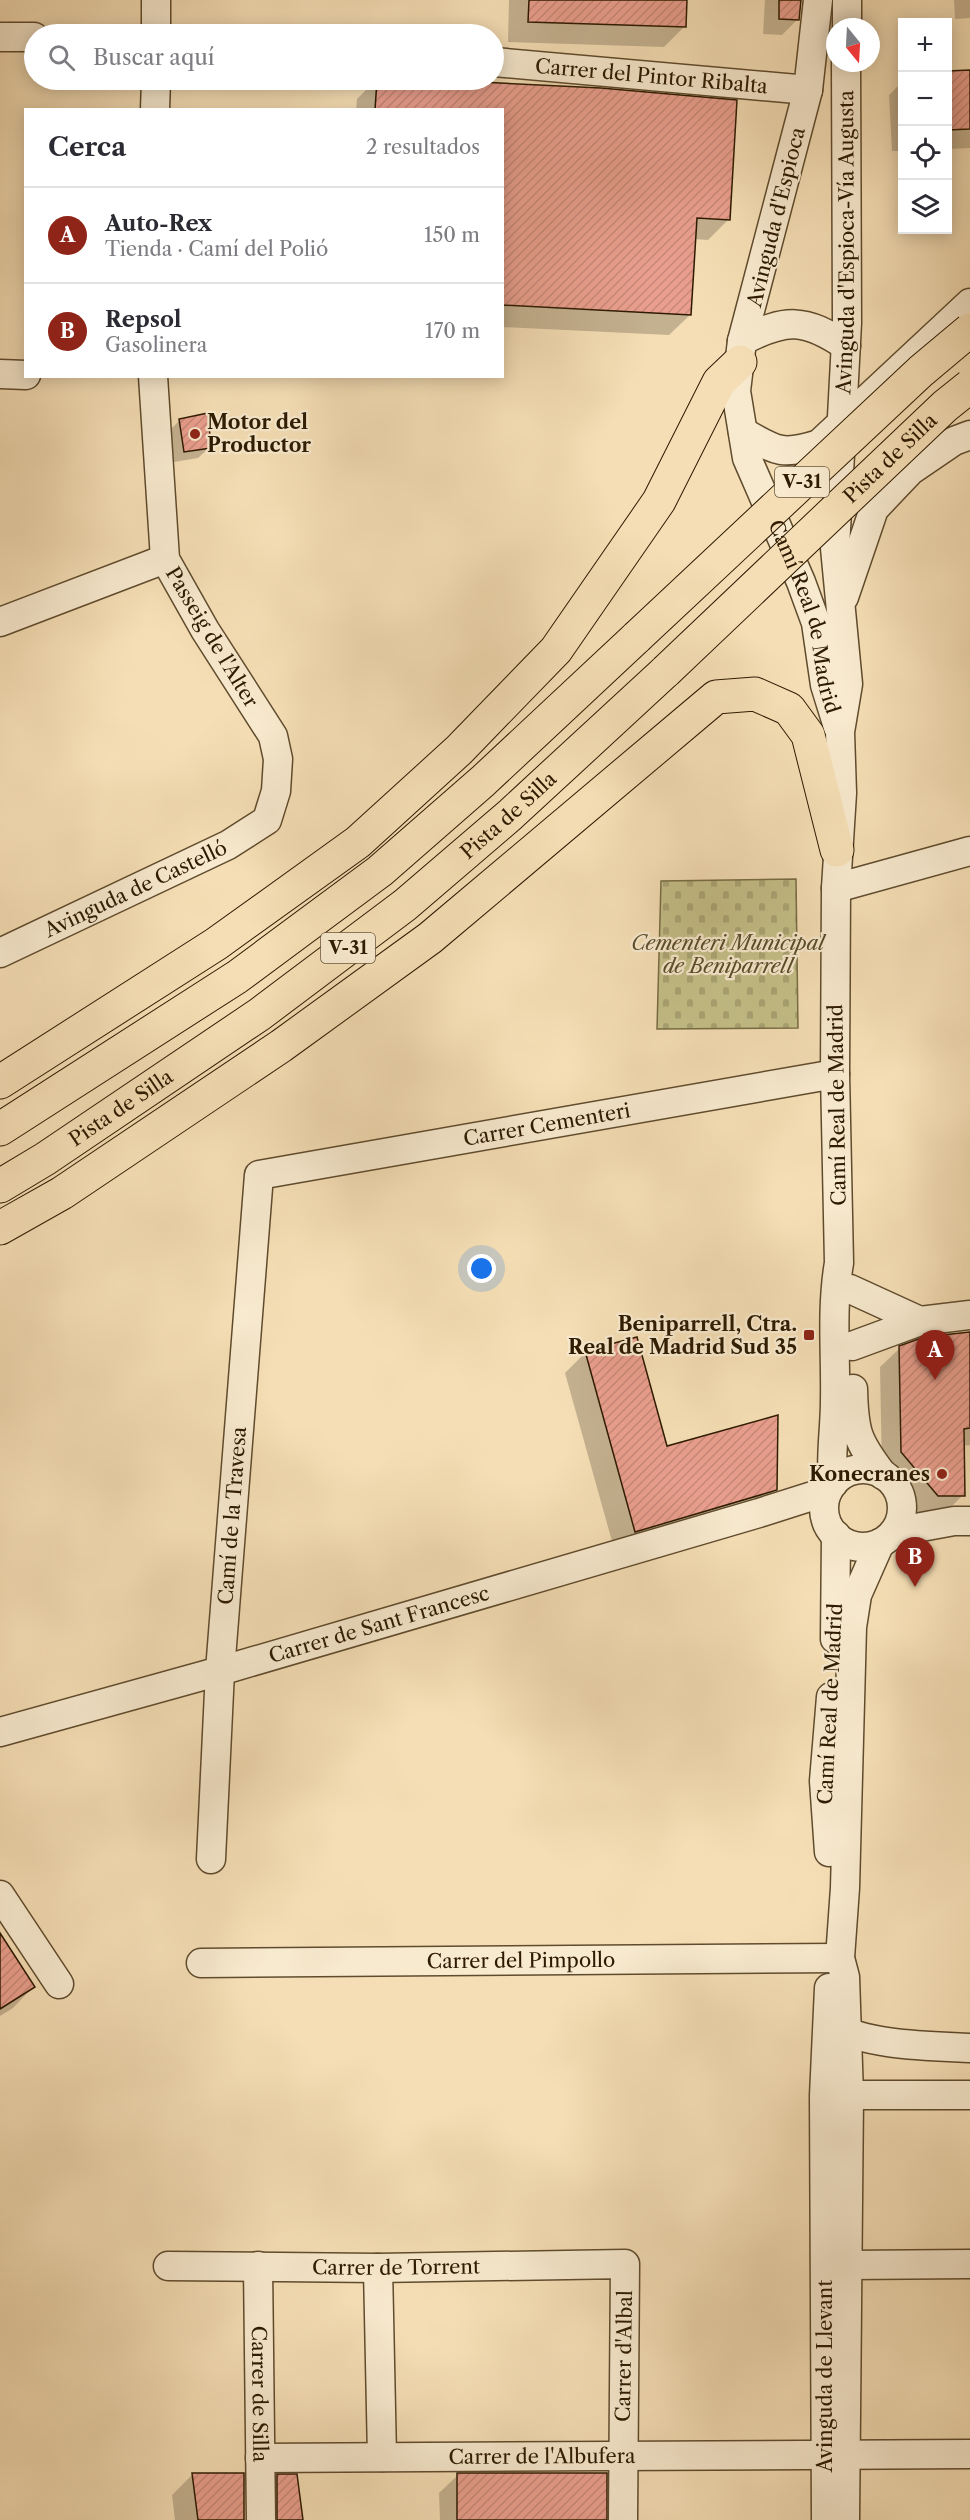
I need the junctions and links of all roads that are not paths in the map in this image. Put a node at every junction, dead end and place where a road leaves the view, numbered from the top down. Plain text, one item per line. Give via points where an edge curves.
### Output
1 (156, 0) edge
2 (818, 0) edge
3 (848, 0) edge
4 (847, 18) edge
5 (156, 24) edge
6 (0, 37) edge
7 (24, 37) edge
8 (504, 63) edge
9 (846, 72) edge
10 (156, 90) edge
11 (808, 90) junction
12 (155, 108) edge
13 (970, 303) edge
14 (970, 330) edge
15 (846, 346) junction
16 (741, 352) junction
17 (0, 374) edge
18 (24, 375) edge
19 (153, 378) edge
20 (970, 386) edge
21 (843, 423) junction
22 (743, 432) junction
23 (970, 435) edge
24 (165, 559) junction
25 (841, 605) junction
26 (0, 622) edge
27 (840, 732) junction
28 (267, 820) joint
29 (837, 850) junction
30 (970, 851) edge
31 (836, 888) junction
32 (0, 953) edge
33 (835, 1074) junction
34 (0, 1082) edge
35 (0, 1129) edge
36 (259, 1174) joint
37 (0, 1186) edge
38 (0, 1228) edge
39 (844, 1276) junction
40 (970, 1315) edge
41 (920, 1321) junction
42 (852, 1346) junction
43 (892, 1484) junction
44 (831, 1487) junction
45 (759, 1513) junction
46 (962, 1521) edge
47 (832, 1531) junction
48 (887, 1538) junction
49 (220, 1671) junction
50 (0, 1732) edge
51 (211, 1859) dead end
52 (0, 1895) edge
53 (842, 1906) junction
54 (201, 1963) dead end
55 (835, 1967) junction
56 (59, 1984) dead end
57 (836, 2033) junction
58 (970, 2048) edge
59 (849, 2095) junction
60 (970, 2095) edge
61 (825, 2144) junction
62 (825, 2232) junction
63 (625, 2264) joint
64 (970, 2264) edge
65 (848, 2265) junction
66 (168, 2266) dead end
67 (258, 2266) junction
68 (378, 2268) junction
69 (970, 2454) edge
70 (623, 2455) junction
71 (835, 2455) junction
72 (382, 2457) junction
73 (260, 2458) junction
74 (261, 2520) edge
75 (623, 2520) edge
76 (826, 2520) edge
77 (845, 2520) edge

1 - 5 street
2 - 11 street, Avinguda d'Espioca
3 - 4 street
6 - 7 street
8 - 11 street, Carrer del Pintor Ribalta
9 - 15 street, Avinguda d'Espioca-Vía Augusta
10 - 12 street
11 - 16 street, Avinguda d'Espioca
13 - 21 street
14 - 35 highway, V-31, bridge via 912,379 483,781 380,871 237,977
15 - 16 street via 808,325 788,323 766,329
15 - 21 street, Avinguda d'Espioca-Vía Augusta
16 - 22 street, Avinguda d'Espioca via 736,391
16 - 34 highway via 719,382 659,501 556,650 459,750 339,856 216,944
17 - 18 street
19 - 24 street, Passeig de l'Alter
20 - 37 highway, Pista de Silla / V-31, bridge via 666,671 405,905 260,1014
21 - 22 street via 819,444 795,452 771,448
21 - 25 street, Camí Real de Madrid via 835,548
22 - 27 street, Camí Real de Madrid via 747,458 816,623 825,685
23 - 25 street via 954,441 910,471 874,508
24 - 26 street
24 - 28 street, Passeig de l'Alter via 273,736 278,770
25 - 27 street, Camí Real de Madrid via 848,684
27 - 29 street, Camí Real de Madrid via 842,793
28 - 32 street, Avinguda de Castelló via 228,845
29 - 31 street, Camí Real de Madrid
29 - 38 highway via 808,735 789,709 755,694 716,697 430,938 281,1046 62,1193
30 - 31 street
31 - 33 street, Camí Real de Madrid
33 - 36 street, Carrer Cementeri
33 - 39 street, Camí Real de Madrid
36 - 49 street, Camí de la Travesa
39 - 41 street
39 - 42 street, Camí Real de Madrid
39 - 44 street, Camí Real de Madrid via 834,1291 836,1392
40 - 41 street
41 - 42 street
42 - 43 street, Camí Real de Madrid via 853,1420 858,1437
43 - 44 street via 862,1469 841,1476
43 - 46 street
43 - 48 street via 902,1514
44 - 45 street, Carrer de Sant Francesc
44 - 47 street via 824,1508
45 - 47 street, Carrer de Sant Francesc
45 - 49 street, Carrer de Sant Francesc
46 - 48 street
47 - 48 street via 845,1543 857,1546
47 - 53 street, Camí Real de Madrid via 836,1626 824,1781 826,1840
48 - 53 street, Camí Real de Madrid via 856,1595 852,1627
49 - 50 street, Carrer de Sant Francesc
49 - 51 street, Camí de la Travesa
52 - 56 street
53 - 55 street, Camí Real de Madrid
54 - 55 street, Carrer del Pimpollo
55 - 57 street, Camí Real de Madrid
57 - 58 street via 917,2046
57 - 59 street, Avinguda de Llevant
57 - 61 street, Avinguda de Llevant
59 - 60 street
59 - 61 street, Avinguda de Llevant via 836,2105 836,2126
59 - 65 street, Avinguda de Llevant
61 - 62 street, Avinguda de Llevant
62 - 65 street, Avinguda de Llevant via 839,2262
62 - 71 street, Avinguda de Llevant
63 - 68 street, Carrer de Torrent
63 - 70 street, Carrer d'Albal
64 - 65 street
65 - 71 street, Avinguda de Llevant
66 - 67 street, Carrer de Torrent
67 - 68 street, Carrer de Torrent
67 - 73 street, Carrer de Silla
68 - 72 street
69 - 71 street, Carrer de l'Albufera
70 - 71 street, Carrer de l'Albufera
70 - 72 street, Carrer de l'Albufera
70 - 75 street, Carrer d'Albal
71 - 76 street, Avinguda de Llevant
71 - 77 street, Avinguda de Llevant
72 - 73 street, Carrer de l'Albufera
73 - 74 street, Carrer de Silla

